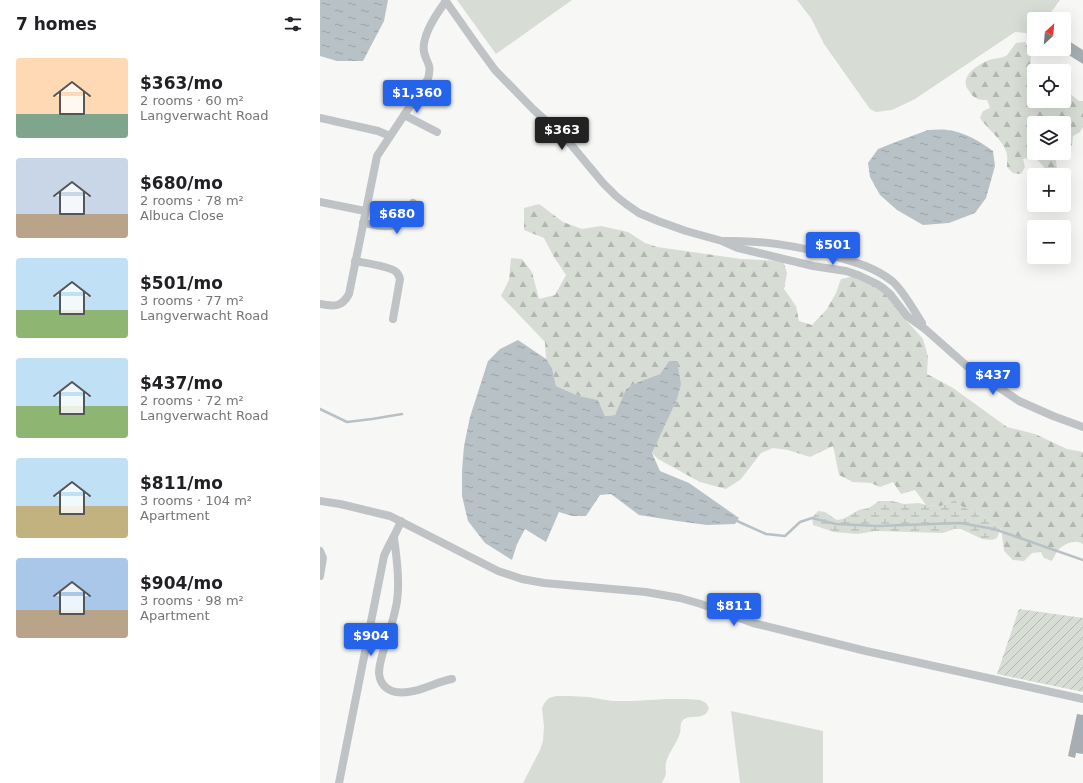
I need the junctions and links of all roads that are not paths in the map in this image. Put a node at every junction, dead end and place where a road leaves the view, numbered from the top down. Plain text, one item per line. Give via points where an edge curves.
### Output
1 (446, 0) edge
2 (404, 115) junction
3 (320, 118) edge
4 (437, 132) dead end
5 (390, 136) junction
6 (320, 202) edge
7 (413, 203) dead end
8 (365, 211) junction
9 (363, 223) junction
10 (722, 241) junction
11 (356, 262) junction
12 (320, 304) edge
13 (393, 319) dead end
14 (925, 329) junction
15 (1083, 427) edge
16 (320, 501) edge
17 (401, 522) junction
18 (394, 538) junction
19 (320, 551) edge
20 (320, 576) edge
21 (452, 679) dead end
22 (1083, 699) edge
23 (338, 783) edge

1 - 2 street via 425,38 424,53 430,65 428,79
1 - 10 street via 495,70 568,141 616,196 639,213 658,222
2 - 4 street
2 - 5 street
3 - 5 street
5 - 8 street via 377,156
6 - 8 street
7 - 9 street via 394,226
8 - 9 street
9 - 11 street
10 - 14 street via 738,248 858,275 883,288 907,316
10 - 14 street via 738,240 797,247 868,266 893,282
11 - 12 street via 346,300 337,306
11 - 13 street via 390,269 399,274
14 - 15 street via 968,367 1020,401
16 - 17 street via 390,516
17 - 18 street
17 - 22 street via 498,571 522,579 680,598 753,623
18 - 21 street via 398,591 396,610 380,663 380,680 388,689 401,692
18 - 23 street via 384,556
19 - 20 street via 323,558

